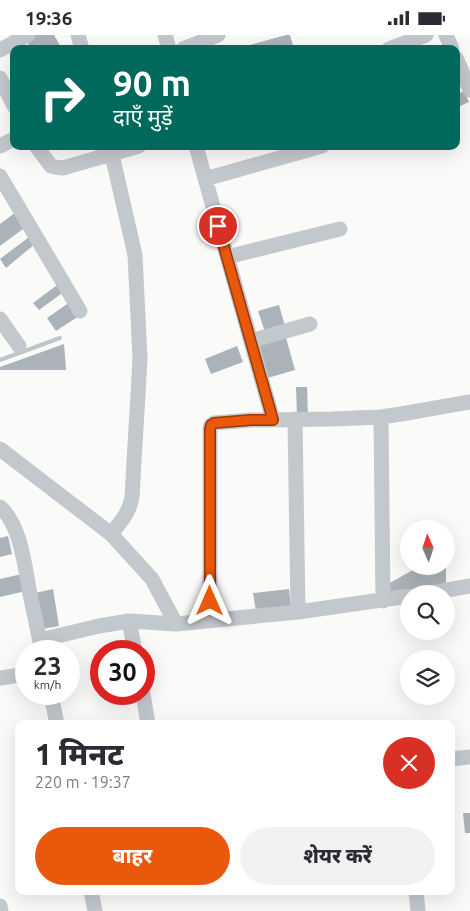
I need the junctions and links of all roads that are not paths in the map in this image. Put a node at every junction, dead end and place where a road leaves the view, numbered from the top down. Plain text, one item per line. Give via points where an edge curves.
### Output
1 (28, 35) edge
2 (218, 35) edge
3 (426, 35) edge
4 (193, 45) edge
5 (400, 45) edge
6 (0, 50) edge
7 (460, 67) edge
8 (0, 78) edge
9 (470, 90) edge
10 (10, 98) edge
11 (39, 150) edge
12 (111, 150) edge
13 (197, 150) edge
14 (308, 150) edge
15 (0, 176) edge
16 (205, 179) junction
17 (6, 201) edge
18 (340, 229) dead end
19 (227, 257) junction
20 (80, 311) dead end
21 (0, 319) edge
22 (310, 324) dead end
23 (251, 341) junction
24 (20, 346) dead end
25 (470, 402) edge
26 (381, 417) junction
27 (295, 419) junction
28 (273, 420) junction
29 (0, 449) edge
30 (0, 507) edge
31 (111, 534) junction
32 (470, 587) edge
33 (455, 589) edge
34 (400, 598) edge
35 (383, 601) junction
36 (298, 612) junction
37 (129, 621) junction
38 (210, 621) junction
39 (176, 624) junction
40 (40, 640) edge
41 (58, 640) edge
42 (133, 640) edge
43 (15, 676) edge
44 (0, 678) edge
45 (53, 705) edge
46 (145, 705) edge
47 (56, 720) edge
48 (147, 720) edge
49 (470, 757) edge
50 (455, 759) edge
51 (93, 895) edge
52 (416, 895) edge
53 (0, 906) edge
54 (1, 911) edge
55 (95, 911) edge
56 (418, 911) edge

1 - 6 street
2 - 4 street
3 - 5 street
7 - 9 street
8 - 10 street
11 - 12 street via 48,163 63,168
12 - 31 street via 135,255 140,359 132,497 130,508
13 - 16 street
14 - 16 street
15 - 17 street
16 - 19 street
17 - 20 street
18 - 19 street
19 - 23 street
21 - 24 street
22 - 23 street
23 - 28 street
25 - 26 street
26 - 27 street
26 - 35 street
27 - 28 street
27 - 36 street
28 - 38 street via 211,425
29 - 31 street
30 - 40 street via 11,521 21,547
31 - 39 street via 152,579
32 - 33 street
34 - 35 street
35 - 36 street
36 - 38 street
37 - 39 street
37 - 41 street via 99,626
37 - 42 street
38 - 39 street
43 - 44 street
45 - 47 street
46 - 48 street
49 - 50 street
51 - 55 street
52 - 56 street
53 - 54 street

